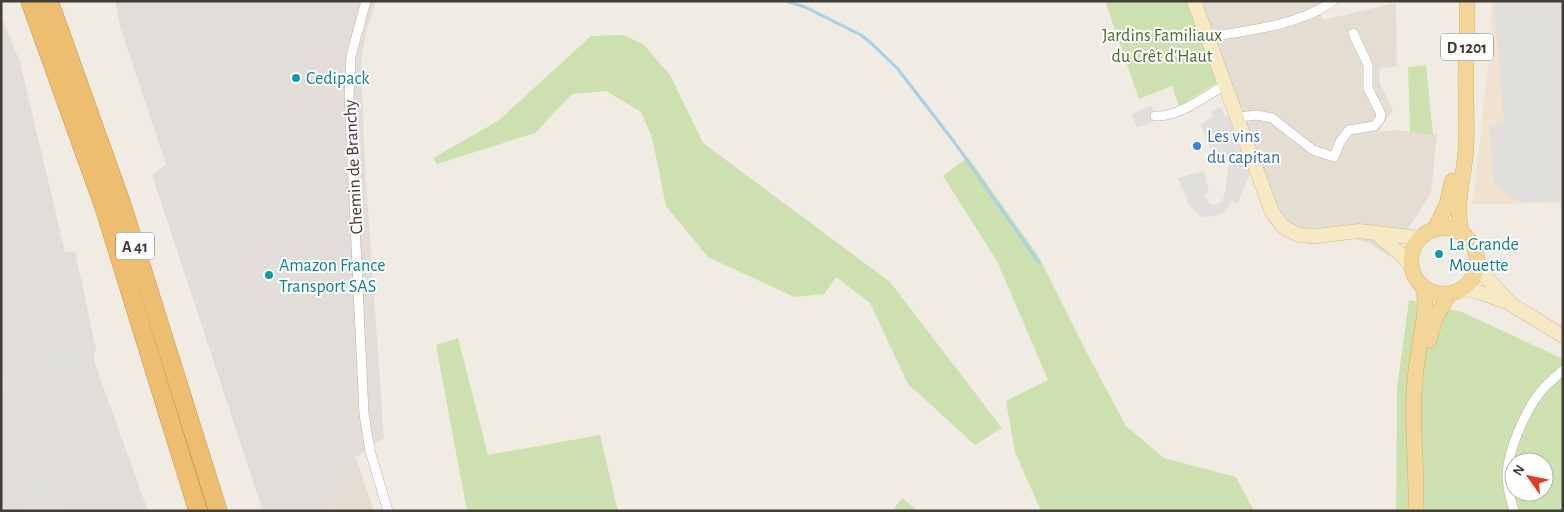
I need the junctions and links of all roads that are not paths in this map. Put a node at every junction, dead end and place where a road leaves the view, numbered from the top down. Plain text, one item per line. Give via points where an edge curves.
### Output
1 (30, 1) edge
2 (49, 1) edge
3 (366, 1) edge
4 (1194, 1) edge
5 (1333, 1) edge
6 (1467, 1) edge
7 (1354, 33) dead end
8 (1208, 37) junction
9 (1226, 84) junction
10 (1466, 93) junction
11 (1155, 116) dead end
12 (1238, 118) junction
13 (1435, 229) junction
14 (1461, 232) junction
15 (1377, 234) junction
16 (1420, 238) junction
17 (1411, 266) junction
18 (1476, 266) junction
19 (1423, 287) junction
20 (1455, 291) junction
21 (1512, 305) junction
22 (1563, 336) edge
23 (1563, 370) edge
24 (1416, 475) junction
25 (198, 511) edge
26 (218, 511) edge
27 (388, 511) edge
28 (1416, 511) edge
29 (1514, 511) edge

1 - 25 highway, A 41 via 104,207
2 - 26 highway, A 41 via 122,205
3 - 27 street, Chemin de Branchy via 351,56 349,96 364,414 370,451
4 - 8 street
5 - 8 street via 1319,11 1256,30
6 - 10 main road, D 1201
7 - 12 street via 1368,65 1368,88 1380,119 1374,126 1349,130 1334,157 1313,150 1272,118 1257,115
8 - 9 street
9 - 11 street via 1183,109
9 - 12 street
10 - 13 main road via 1450,190
10 - 14 main road via 1466,151 1458,200
12 - 15 street via 1272,212 1283,227 1299,235 1359,231
13 - 14 main road via 1450,228
13 - 16 main road
14 - 18 main road via 1472,244
15 - 16 street
15 - 17 street
16 - 17 main road via 1414,246
17 - 19 main road
18 - 20 main road via 1472,279
18 - 21 street
19 - 20 main road via 1435,293
19 - 24 main road via 1426,298 1414,394
20 - 21 street via 1478,292
20 - 24 main road via 1435,319 1426,354 1422,449
21 - 22 street
23 - 29 street via 1539,393 1527,412 1513,447 1507,472
24 - 28 main road

